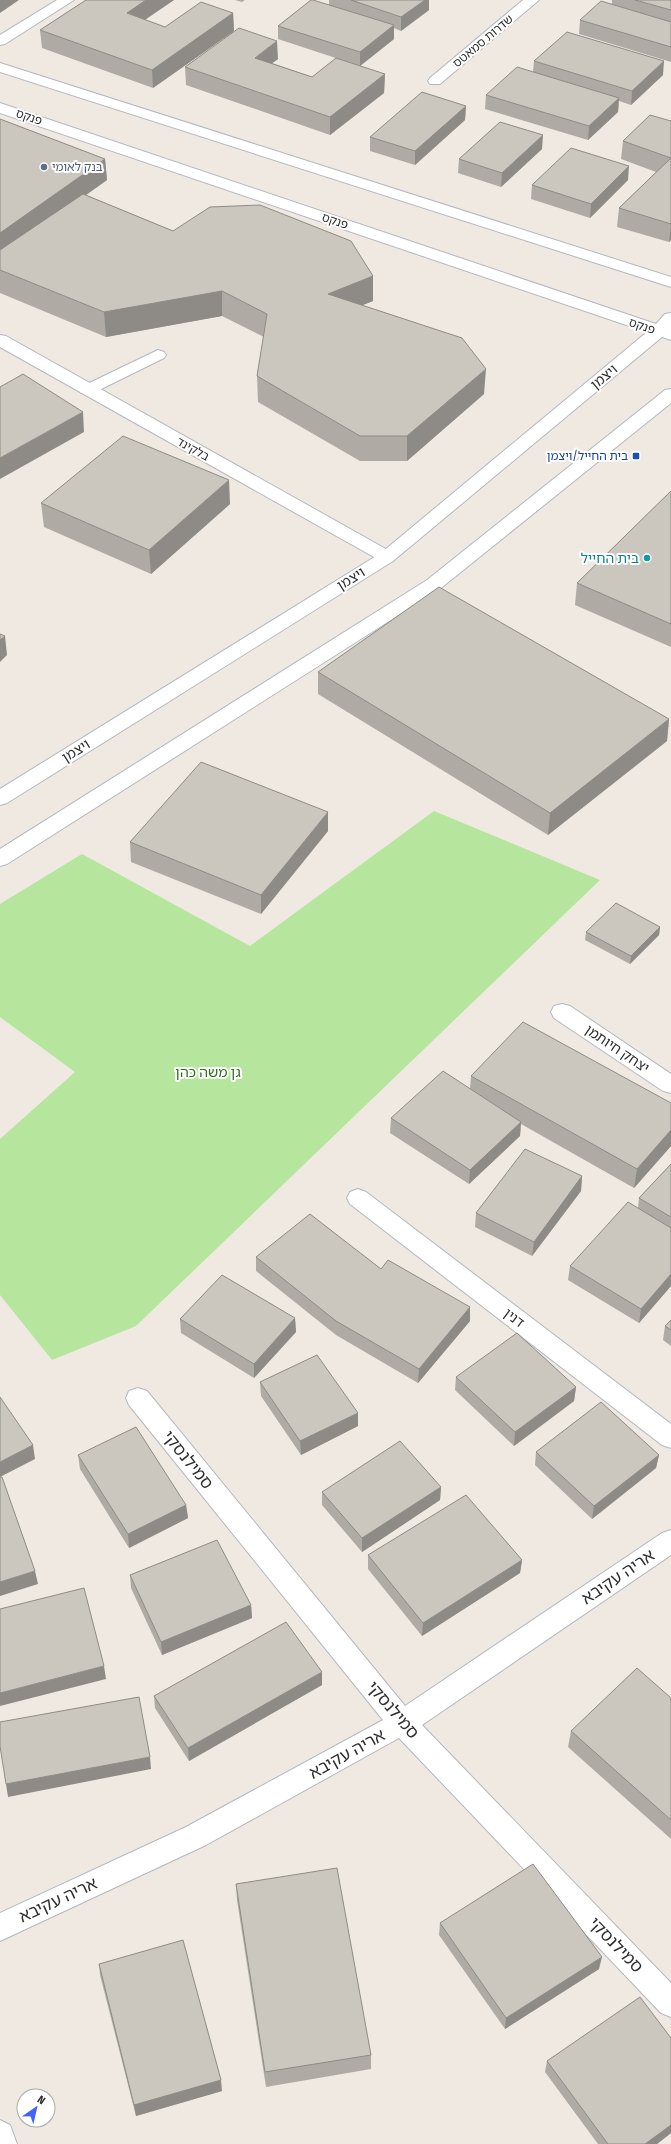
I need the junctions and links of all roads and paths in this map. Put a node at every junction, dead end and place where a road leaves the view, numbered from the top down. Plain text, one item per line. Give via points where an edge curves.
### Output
1 (67, 0) edge
2 (532, 0) edge
3 (0, 42) edge
4 (0, 67) edge
5 (435, 81) dead end
6 (0, 108) edge
7 (671, 282) edge
8 (667, 328) edge
9 (0, 340) edge
10 (158, 354) dead end
11 (87, 390) junction
12 (669, 396) edge
13 (387, 557) junction
14 (0, 798) edge
15 (0, 859) edge
16 (562, 1012) dead end
17 (671, 1085) edge
18 (358, 1198) dead end
19 (138, 1398) dead end
20 (671, 1438) edge
21 (671, 1541) edge
22 (402, 1723) junction
23 (0, 1927) edge
24 (671, 2003) edge
25 (0, 2135) edge
26 (2, 2144) edge

1 - 3 street
2 - 5 street, שדרות סמאטס
4 - 7 street
6 - 8 street, פנקס
8 - 13 street, ויצמן
9 - 11 street, בלקינד
10 - 11 lane
11 - 13 street, בלקינד
12 - 15 street via 434,584
13 - 14 street, ויצמן
16 - 17 street, יצחק חיותמן
18 - 20 street, דנין
19 - 22 street, סמילנסקי
21 - 22 street, אריה עקיבא
22 - 23 street, אריה עקיבא via 196,1836
22 - 24 street, סמילנסקי
25 - 26 street

